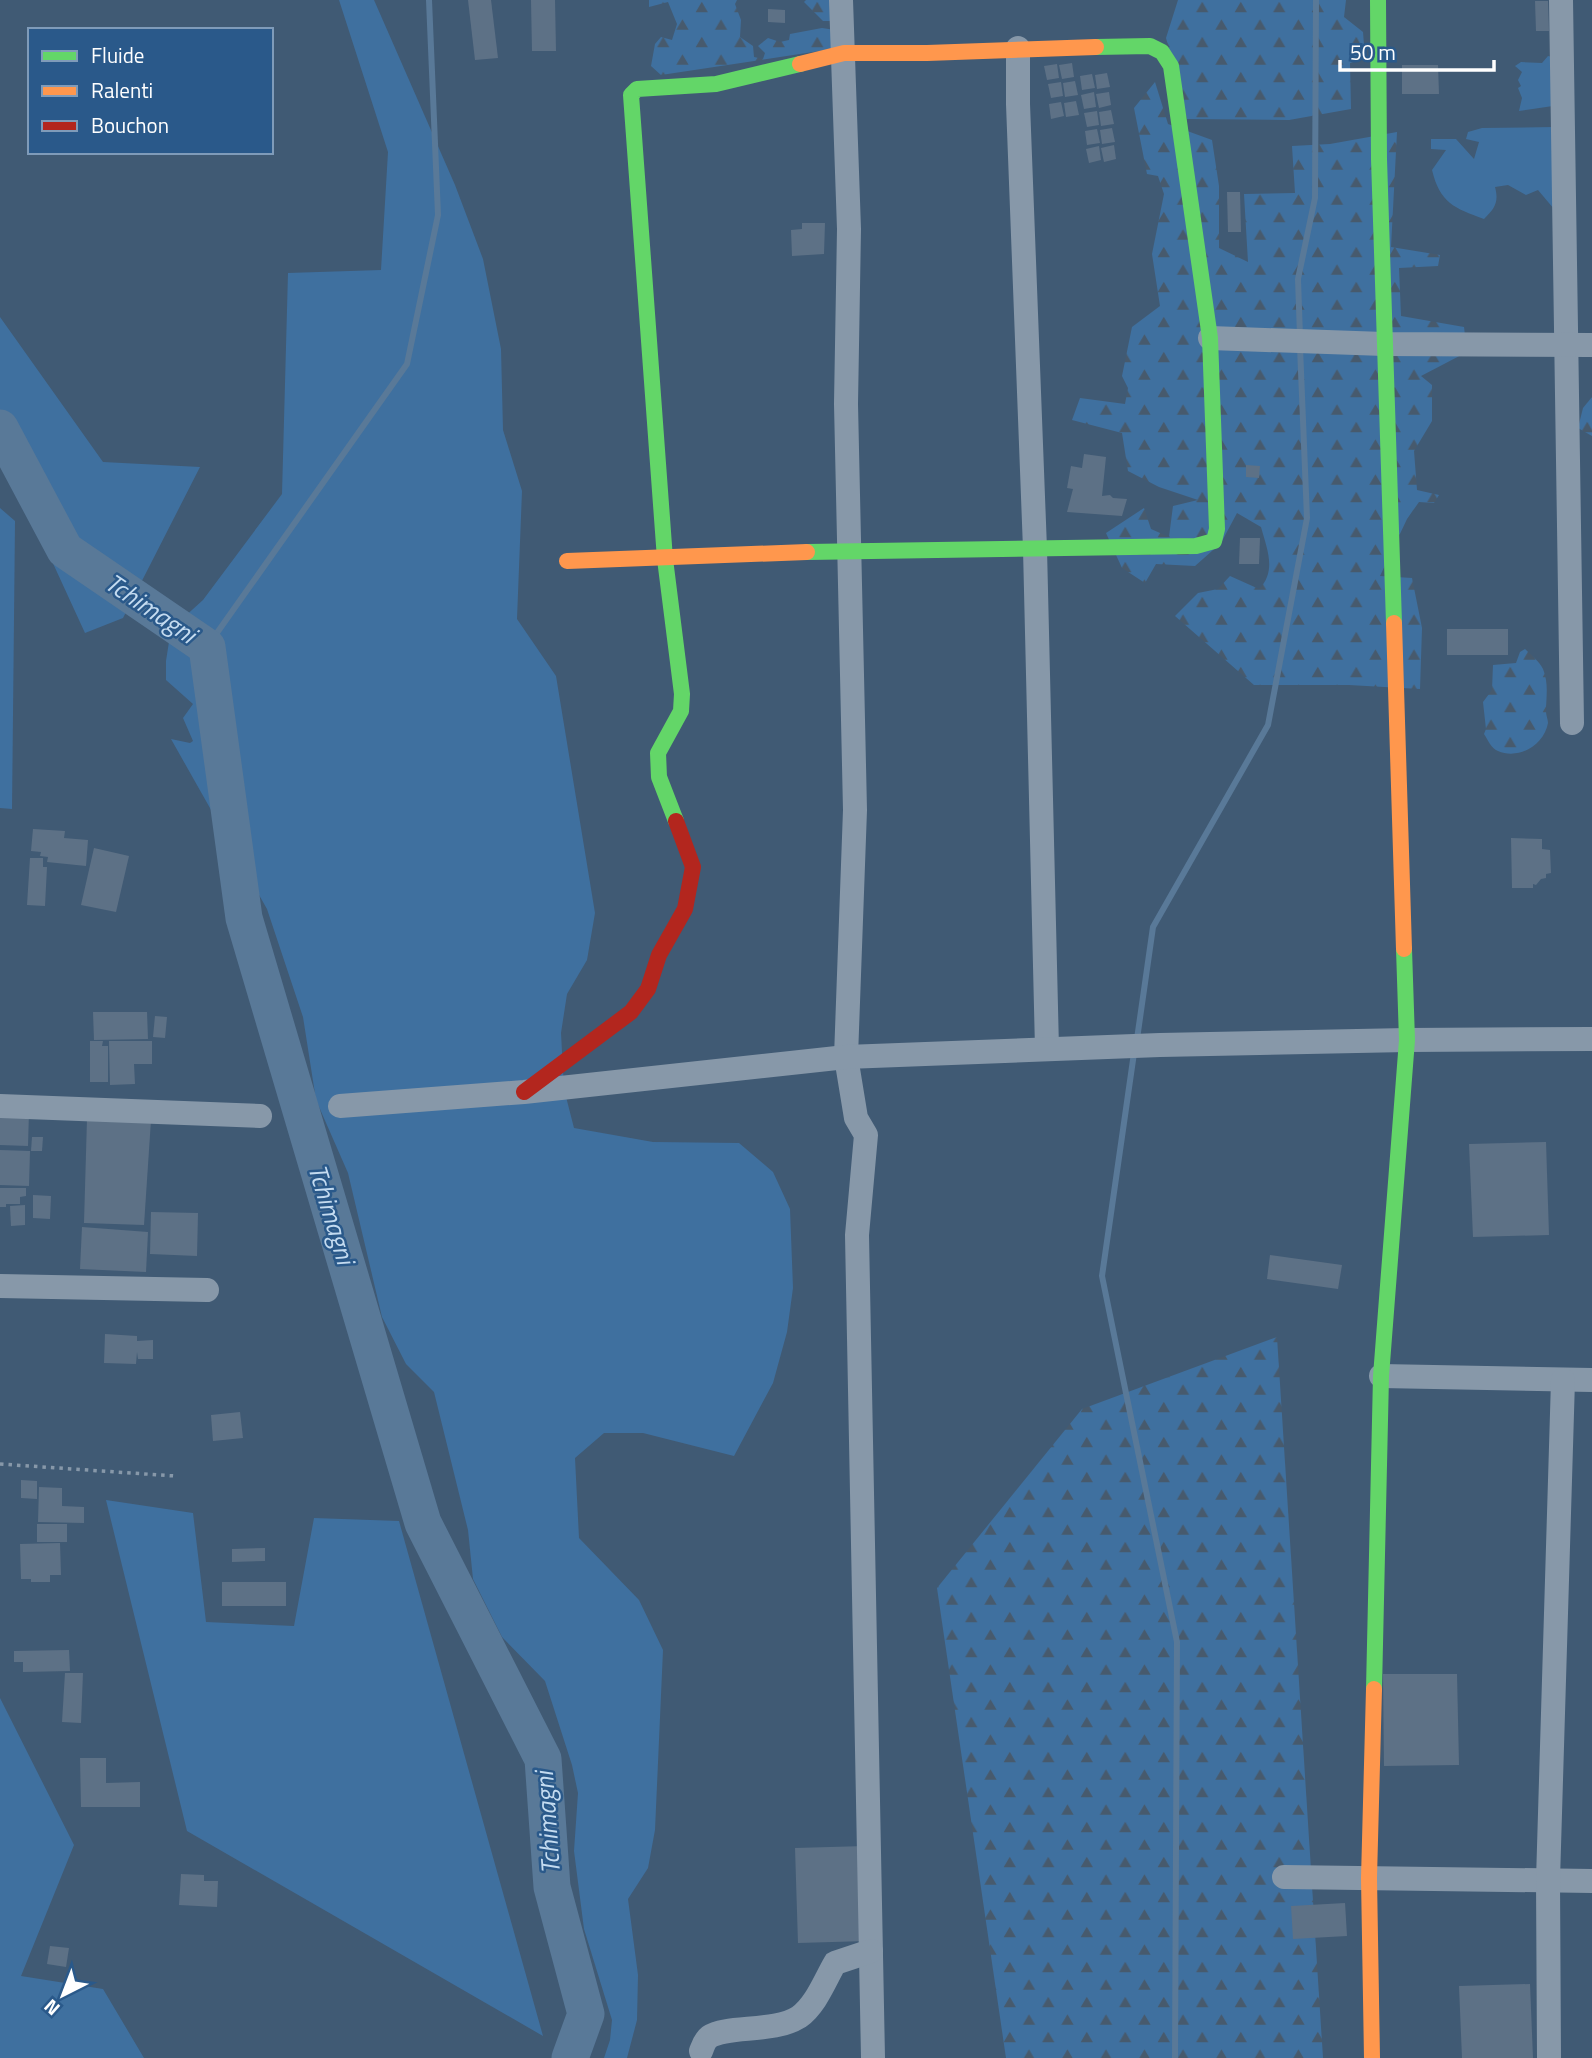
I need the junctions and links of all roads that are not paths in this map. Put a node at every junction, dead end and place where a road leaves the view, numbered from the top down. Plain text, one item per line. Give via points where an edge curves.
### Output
1 (841, 0) edge
2 (1378, 0) edge
3 (1561, 0) edge
4 (1018, 48) junction
5 (844, 53) junction
6 (1210, 338) junction
7 (1384, 344) junction
8 (1566, 344) junction
9 (1592, 345) edge
10 (1035, 549) junction
11 (850, 550) junction
12 (665, 559) junction
13 (567, 561) dead end
14 (1572, 723) dead end
15 (1407, 1040) junction
16 (1592, 1040) edge
17 (1047, 1049) junction
18 (846, 1057) junction
19 (524, 1092) junction
20 (0, 1106) edge
21 (340, 1106) dead end
22 (260, 1116) dead end
23 (0, 1286) edge
24 (206, 1290) dead end
25 (1381, 1376) junction
26 (1563, 1380) junction
27 (1592, 1380) edge
28 (1284, 1877) dead end
29 (1369, 1878) junction
30 (1548, 1880) junction
31 (1592, 1881) edge
32 (871, 1951) junction
33 (701, 2051) dead end
34 (873, 2058) edge
35 (1373, 2058) edge
36 (1549, 2058) edge

1 - 5 street
2 - 7 street
3 - 8 street
4 - 5 street
4 - 6 street via 1150,46 1162,52 1171,66
4 - 10 street
5 - 11 street
5 - 12 street via 716,84 637,89 631,95
6 - 7 street
6 - 10 street via 1217,529 1213,541 1196,546
7 - 8 street
7 - 15 street
8 - 9 street
8 - 14 street
10 - 11 street
10 - 17 street
11 - 12 street
11 - 18 street via 855,810
12 - 13 street
12 - 19 street via 682,694 681,711 658,753 659,777 693,867 690,894 659,955 648,989 631,1012
15 - 16 street
15 - 17 street
15 - 25 street
17 - 18 street
18 - 19 street
18 - 32 street via 856,1118 866,1135 857,1235
19 - 21 street
20 - 22 street
23 - 24 street
25 - 26 street
25 - 29 street
26 - 27 street
26 - 30 street
28 - 29 street
29 - 30 street
29 - 35 street
30 - 31 street
30 - 36 street
32 - 33 street via 835,1963 811,2005 798,2017 769,2027 716,2034 706,2039
32 - 34 street

